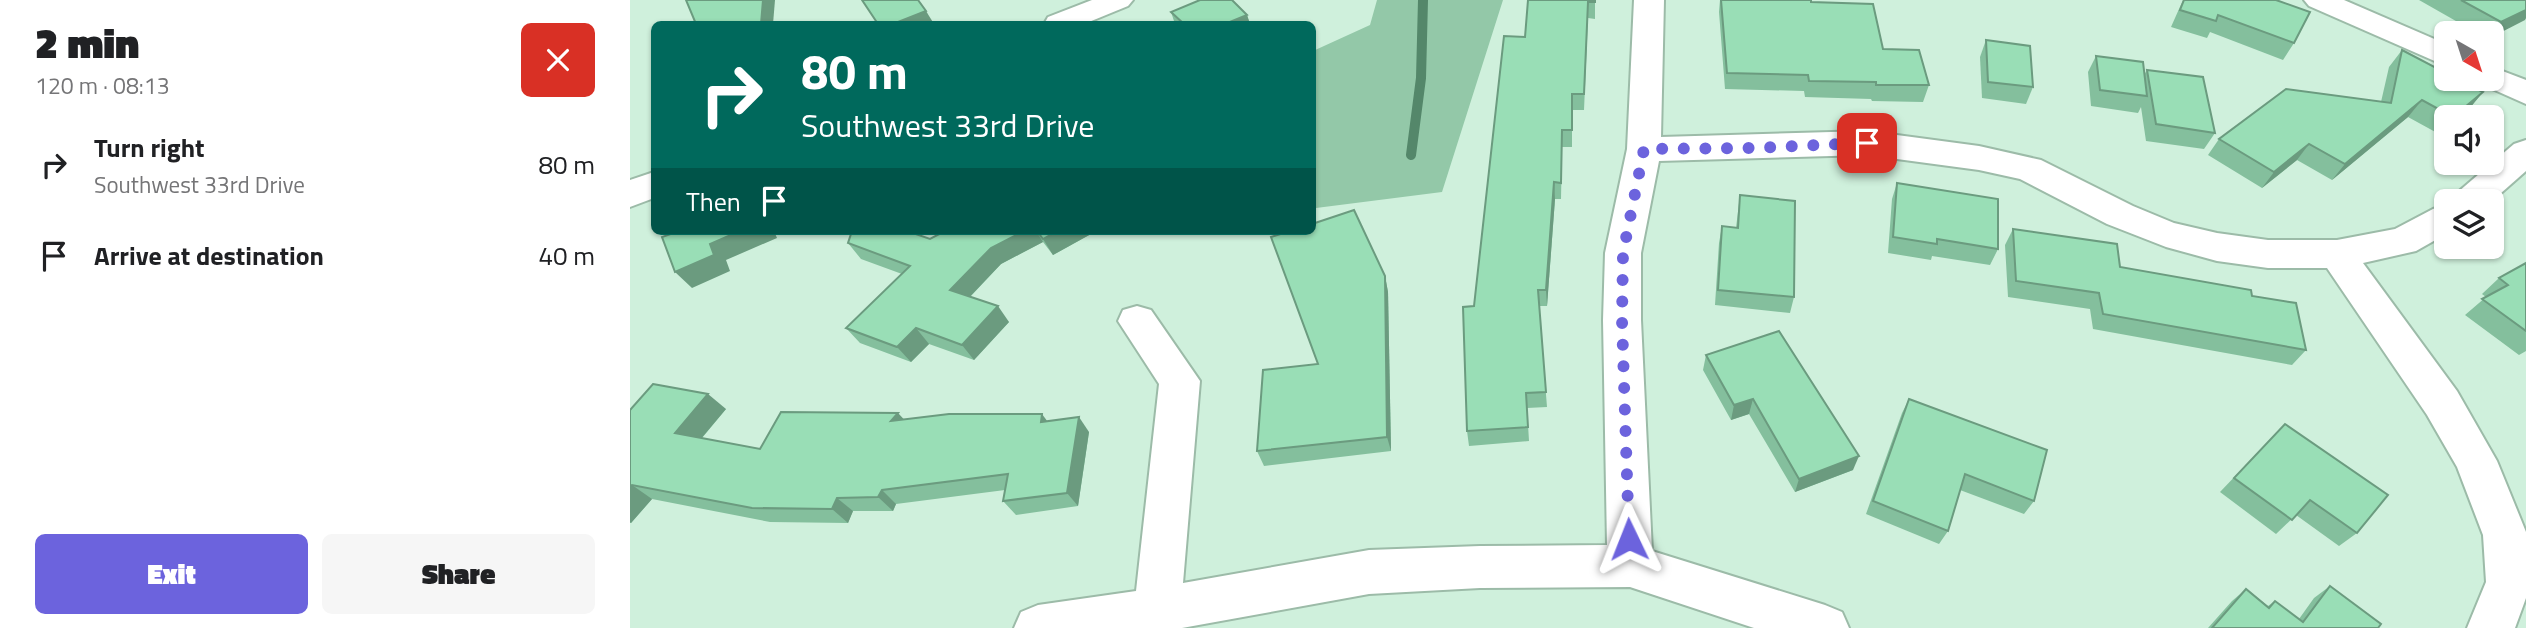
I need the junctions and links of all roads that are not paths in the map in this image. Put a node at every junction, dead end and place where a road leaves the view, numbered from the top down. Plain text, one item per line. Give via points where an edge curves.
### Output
1 (1118, 0) edge
2 (1649, 0) edge
3 (2319, 0) edge
4 (1066, 21) edge
5 (2434, 51) edge
6 (2504, 83) edge
7 (2526, 93) edge
8 (1644, 149) junction
9 (2526, 152) edge
10 (651, 185) edge
11 (2484, 189) edge
12 (630, 194) edge
13 (2434, 224) edge
14 (2337, 254) junction
15 (1137, 321) dead end
16 (1630, 566) junction
17 (1157, 610) junction
18 (1038, 628) edge
19 (1825, 628) edge
20 (2491, 628) edge

1 - 4 street
2 - 8 street
3 - 5 street
6 - 7 street
8 - 14 street via 1867,143 1979,158 2029,169 2166,234 2268,254
8 - 16 street via 1623,253
9 - 11 street
10 - 12 street
13 - 14 street via 2403,241
14 - 20 street via 2442,403 2476,461 2505,535 2509,582
15 - 17 street via 1180,381
16 - 17 street via 1369,572
16 - 19 street
17 - 18 street

